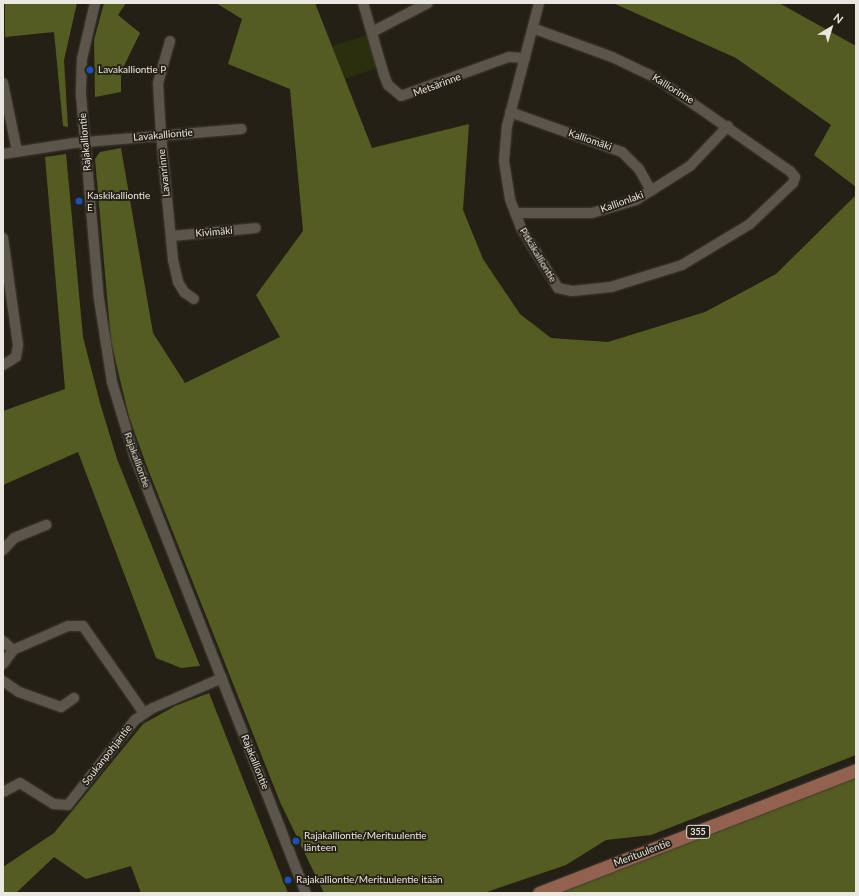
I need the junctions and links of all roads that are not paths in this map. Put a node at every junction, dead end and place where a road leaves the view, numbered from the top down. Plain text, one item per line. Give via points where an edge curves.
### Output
1 (95, 3) edge
2 (363, 3) edge
3 (428, 3) edge
4 (539, 3) edge
5 (534, 29) junction
6 (372, 32) junction
7 (170, 41) dead end
8 (525, 58) junction
9 (3, 83) edge
10 (510, 112) junction
11 (728, 126) junction
12 (241, 129) dead end
13 (161, 136) junction
14 (85, 142) junction
15 (16, 151) junction
16 (3, 154) edge
17 (795, 177) joint
18 (652, 191) junction
19 (515, 214) junction
20 (256, 228) dead end
21 (172, 236) junction
22 (3, 238) edge
23 (194, 299) dead end
24 (3, 365) edge
25 (47, 525) dead end
26 (3, 550) edge
27 (3, 641) edge
28 (13, 650) junction
29 (3, 664) edge
30 (222, 678) junction
31 (3, 681) edge
32 (74, 698) dead end
33 (144, 713) junction
34 (856, 770) edge
35 (3, 792) edge
36 (306, 893) edge
37 (539, 893) edge

1 - 14 street, Rajakalliontie via 82,59
2 - 6 street, Metsärinne
3 - 6 street
4 - 5 street, Pitkäkalliontie
5 - 8 street, Pitkäkalliontie
5 - 11 street, Kalliorinne via 634,67 686,96
6 - 8 street, Metsärinne via 388,85 401,96 509,58
7 - 13 street, Lavanrinne via 158,83
8 - 10 street, Pitkäkalliontie
9 - 15 street
10 - 18 street, Kalliomäki via 622,152 639,169
10 - 19 street, Pitkäkalliontie via 504,160
11 - 17 street, Kalliorinne
11 - 18 street, Kallionlaki via 690,166
12 - 13 street, Lavakalliontie
13 - 14 street, Lavakalliontie
13 - 21 street, Lavanrinne
14 - 15 street, Lavakalliontie
14 - 30 street, Rajakalliontie via 99,299 112,382 134,455
15 - 16 street, Lavakalliontie
17 - 19 street, Pitkäkalliontie via 787,192 768,209 713,249 644,279 604,288 572,291 558,288
18 - 19 street, Kallionlaki via 592,213
20 - 21 street, Kivimäki
21 - 23 street, Lavanrinne via 178,282 184,292
22 - 24 street via 18,345 16,357
25 - 26 street via 14,538
27 - 28 street
28 - 29 street
28 - 33 street via 68,626 84,626
30 - 33 street, Soukanpohjantie
30 - 36 street, Rajakalliontie
31 - 32 street via 19,692 61,707
33 - 35 street, Soukanpohjantie via 123,734 68,805 62,806 20,783
34 - 37 main road, Merituulentie / 355

